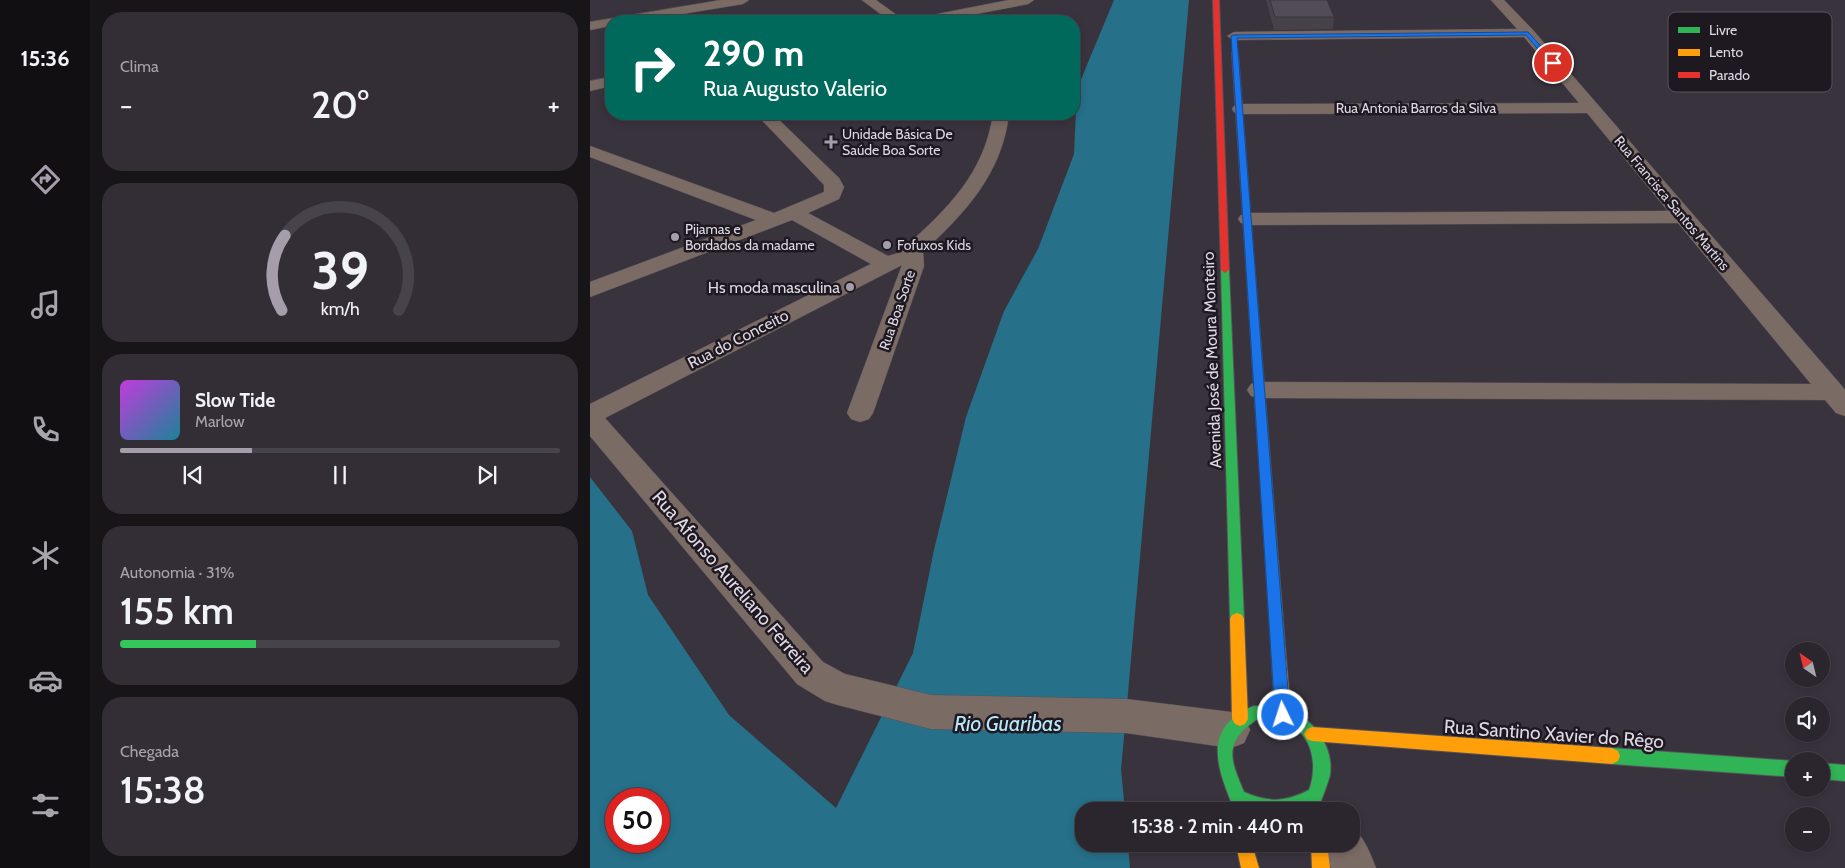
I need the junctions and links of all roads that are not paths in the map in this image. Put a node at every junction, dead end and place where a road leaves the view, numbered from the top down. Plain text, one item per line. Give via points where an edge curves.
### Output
1 (743, 0) edge
2 (868, 0) edge
3 (1028, 0) edge
4 (1216, 0) edge
5 (1497, 0) edge
6 (654, 15) edge
7 (889, 15) edge
8 (952, 15) edge
9 (605, 23) edge
10 (590, 26) edge
11 (1233, 32) joint
12 (1528, 34) junction
13 (605, 83) edge
14 (590, 86) edge
15 (1591, 108) junction
16 (1240, 109) junction
17 (770, 120) edge
18 (1001, 120) edge
19 (590, 151) edge
20 (784, 217) junction
21 (1684, 217) junction
22 (1248, 219) junction
23 (912, 251) junction
24 (886, 264) junction
25 (628, 276) junction
26 (590, 290) edge
27 (590, 311) edge
28 (1260, 390) junction
29 (1839, 400) edge
30 (860, 413) dead end
31 (590, 416) edge
32 (1283, 715) junction
33 (1235, 725) junction
34 (1312, 734) junction
35 (1785, 768) edge
36 (1830, 772) edge
37 (1845, 773) edge
38 (1238, 798) junction
39 (1239, 802) edge
40 (1247, 802) edge
41 (1318, 802) edge
42 (1246, 852) edge
43 (1320, 852) edge
44 (1346, 852) edge
45 (1250, 868) edge
46 (1321, 868) edge
47 (1355, 868) edge

1 - 6 street
2 - 7 street
3 - 8 street
4 - 33 main road, Avenida José de Moura Monteiro
5 - 12 street, Rua Francisca Santos Martins
9 - 10 street
11 - 12 street
11 - 16 main road
12 - 15 street, Rua Francisca Santos Martins
13 - 14 street
15 - 16 street, Rua Antonia Barros da Silva
15 - 21 street, Rua Francisca Santos Martins
16 - 22 main road
17 - 20 street via 835,187 832,194
18 - 23 street, Rua Boa Sorte via 991,155 975,184 942,223
19 - 20 street
20 - 24 street
20 - 25 street
21 - 22 street
21 - 29 street, Rua Francisca Santos Martins
22 - 28 main road
23 - 24 street, Rua do Conceito
23 - 30 street, Rua Boa Sorte via 913,266
24 - 31 street, Rua do Conceito
25 - 26 street
25 - 27 street via 618,291
28 - 29 street
28 - 32 main road
31 - 33 street, Rua Afonso Aureliano Ferreira via 810,674 838,689 931,712 1126,716
32 - 33 main road via 1254,712
32 - 34 main road via 1298,720
33 - 38 main road, Avenida José de Moura Monteiro via 1225,743 1224,757
34 - 35 main road, Rua Santino Xavier do Rêgo
34 - 41 main road via 1322,772
36 - 37 main road
38 - 39 main road, Avenida José de Moura Monteiro
38 - 40 main road
42 - 45 main road
43 - 46 main road
44 - 47 street

